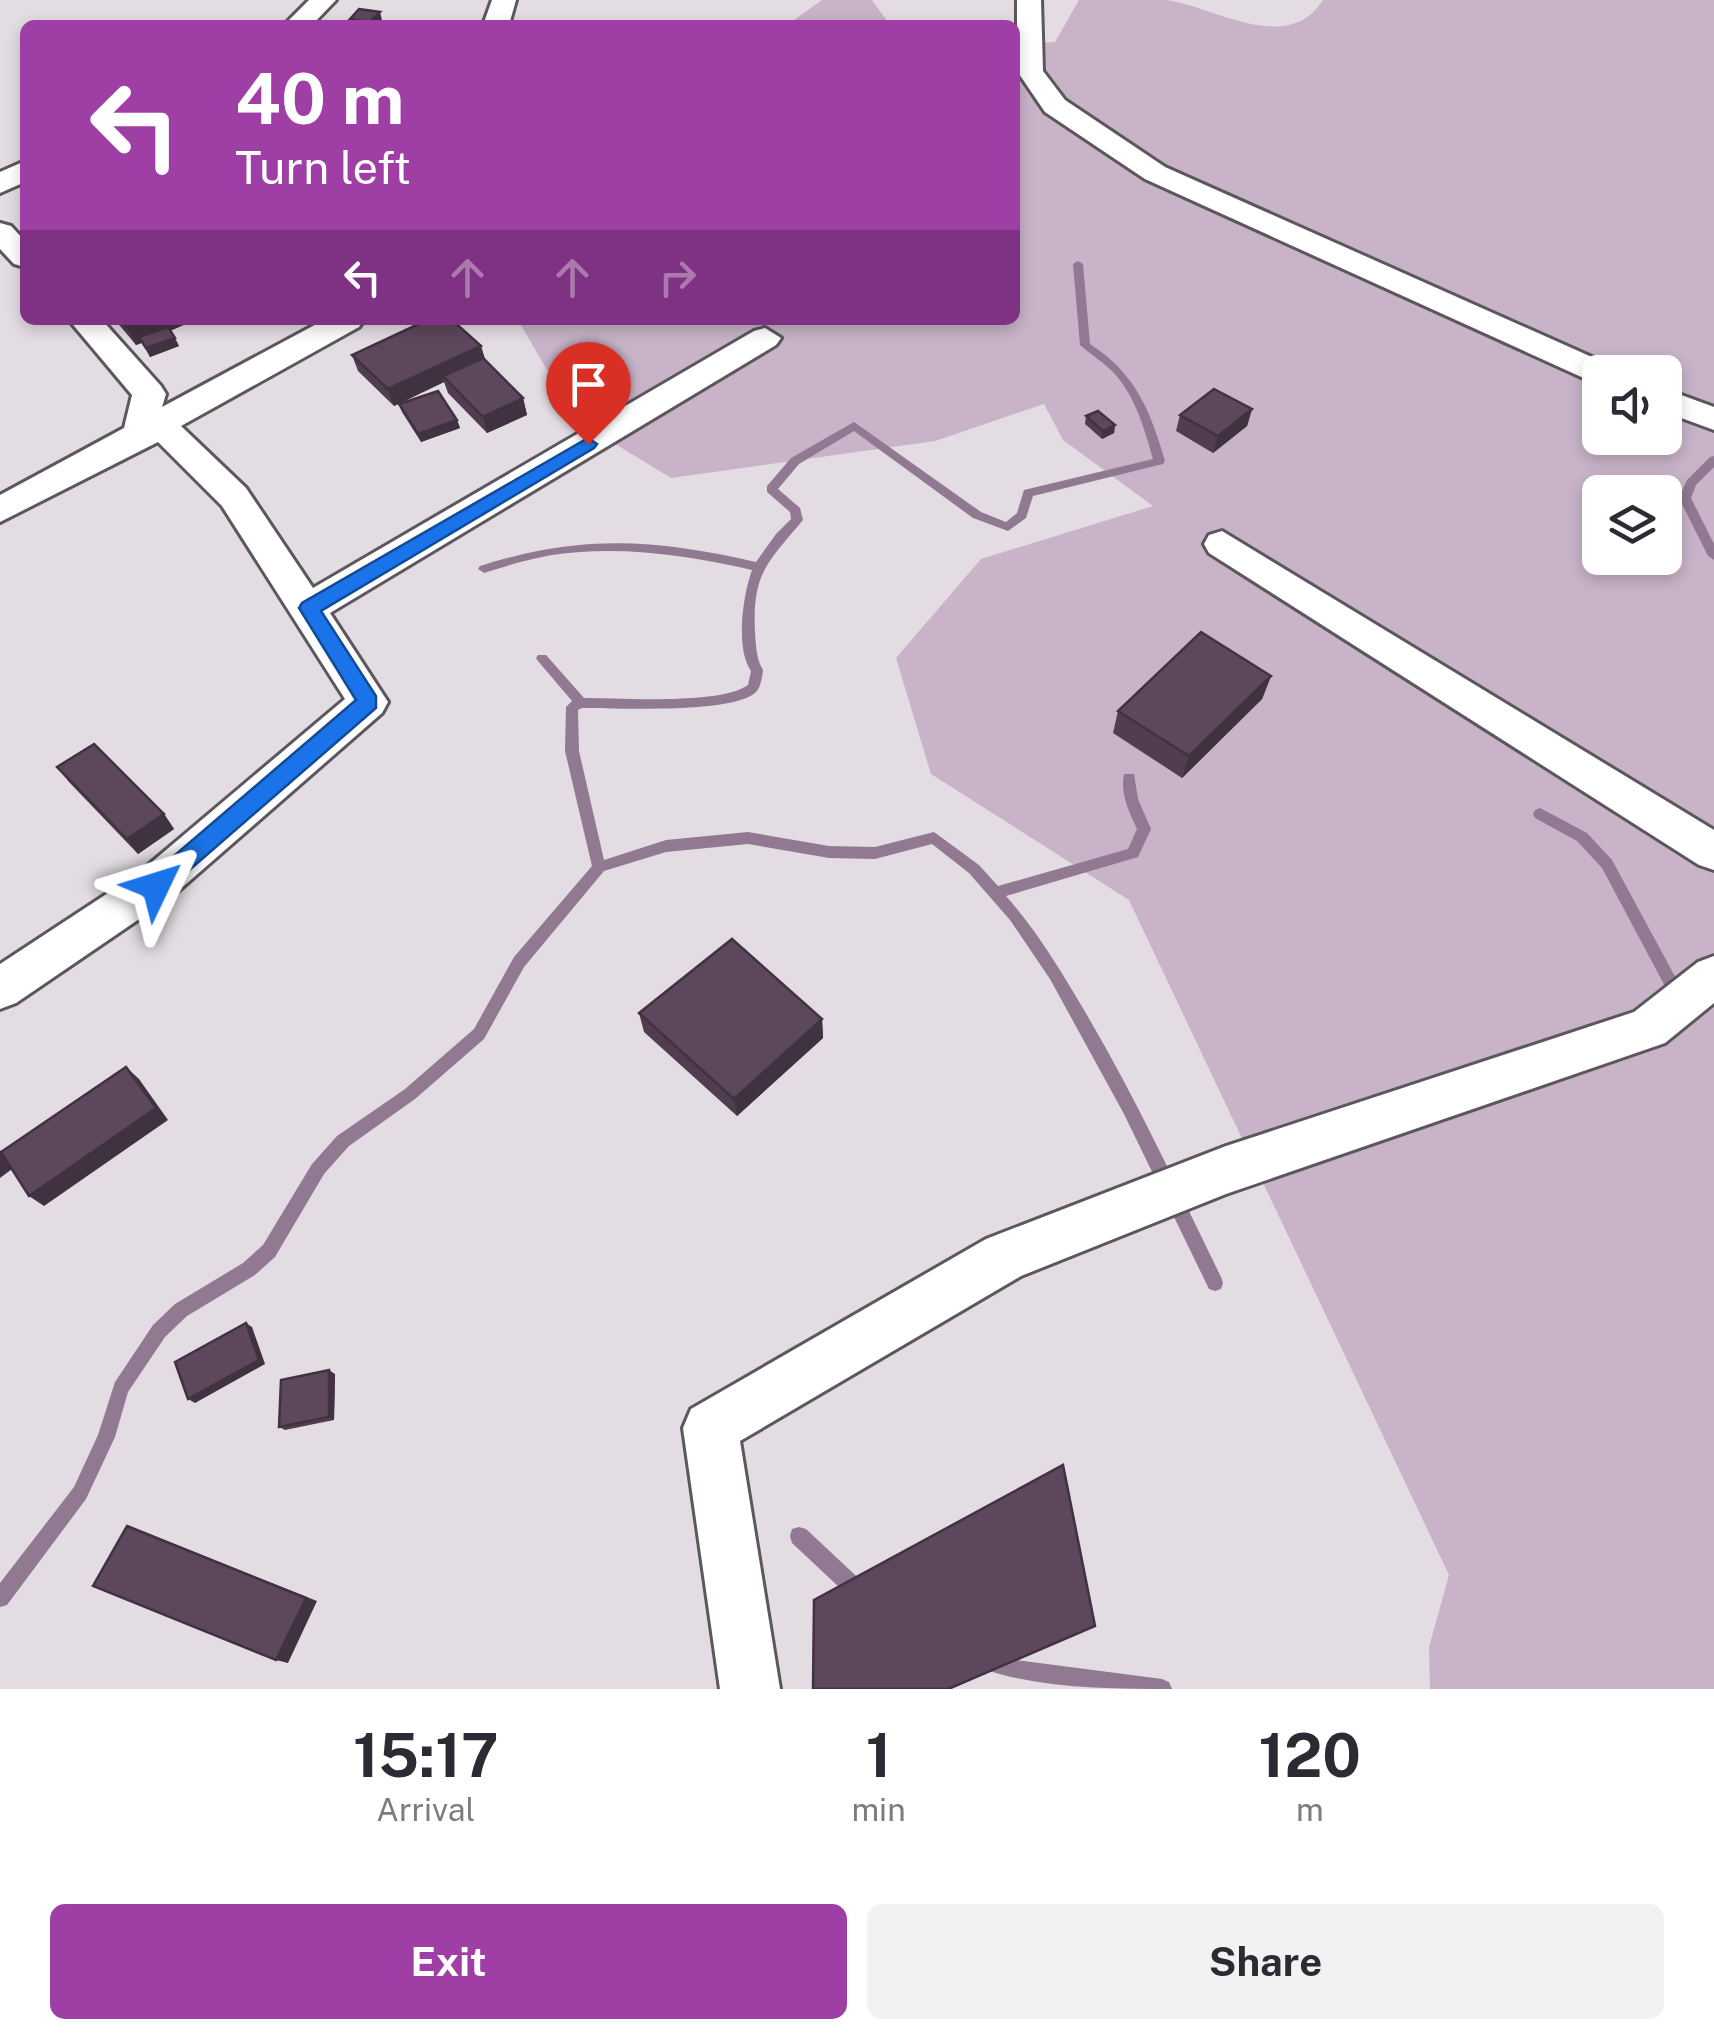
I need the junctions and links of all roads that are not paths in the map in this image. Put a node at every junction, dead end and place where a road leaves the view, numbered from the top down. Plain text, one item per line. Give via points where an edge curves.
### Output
1 (324, 0) edge
2 (1029, 0) edge
3 (302, 20) edge
4 (1022, 68) edge
5 (0, 232) edge
6 (20, 253) edge
7 (89, 325) edge
8 (339, 325) edge
9 (765, 338) dead end
10 (1582, 365) edge
11 (1682, 407) edge
12 (1714, 420) edge
13 (139, 434) junction
14 (0, 510) edge
15 (1222, 544) dead end
16 (309, 608) junction
17 (1714, 852) edge
18 (1714, 976) edge
19 (0, 989) edge
20 (750, 1689) edge

1 - 3 street
2 - 4 street
4 - 10 street via 1054,106 1155,172
5 - 6 street
7 - 13 street via 149,394
8 - 13 street
9 - 16 street
11 - 12 street
13 - 14 street
13 - 16 street via 165,430 234,497
15 - 17 street
16 - 19 street via 368,702 156,886
18 - 20 street via 1648,1028 1226,1170 1004,1257 710,1428

